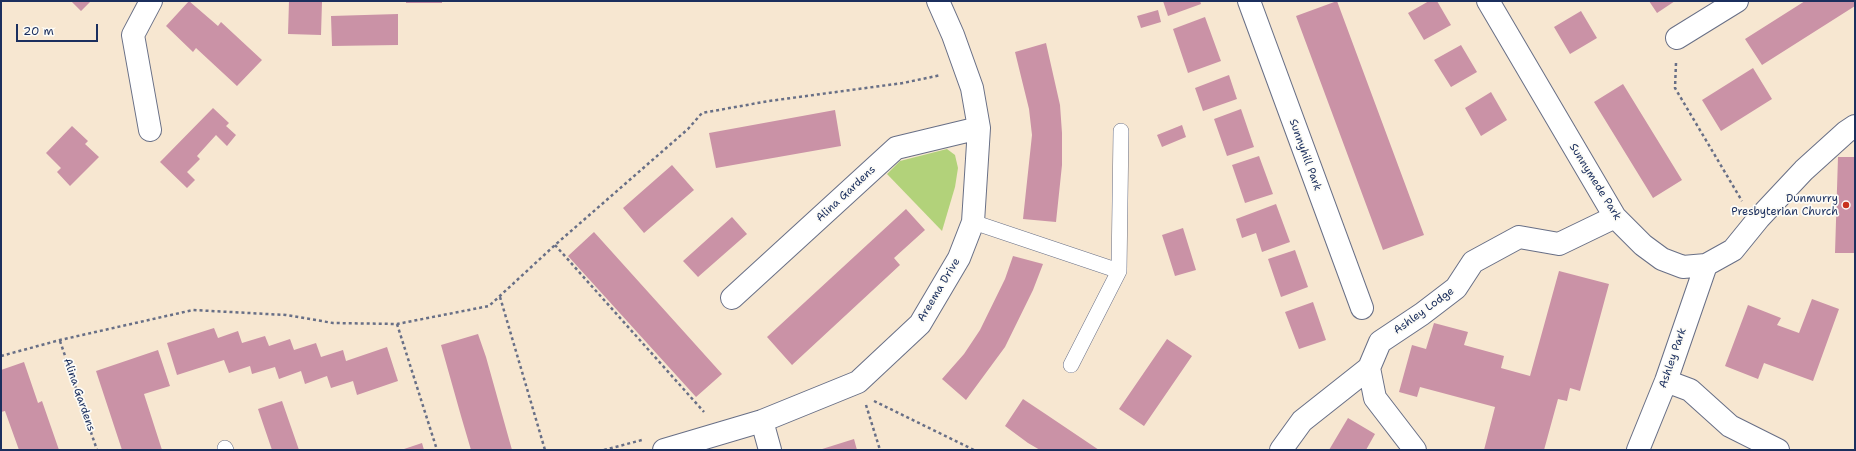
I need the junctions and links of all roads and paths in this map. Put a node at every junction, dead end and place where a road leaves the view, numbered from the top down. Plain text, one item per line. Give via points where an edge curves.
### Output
1 (151, 1) edge
2 (938, 1) edge
3 (1249, 1) edge
4 (1488, 1) edge
5 (1737, 1) edge
6 (1677, 38) joint
7 (945, 74) dead end
8 (1855, 126) edge
9 (979, 128) junction
10 (150, 130) dead end
11 (1120, 131) dead end
12 (1615, 217) junction
13 (1759, 218) junction
14 (973, 222) junction
15 (555, 245) junction
16 (1706, 265) junction
17 (1119, 271) junction
18 (500, 297) junction
19 (732, 298) dead end
20 (1362, 308) dead end
21 (397, 324) junction
22 (60, 340) junction
23 (1, 356) edge
24 (1071, 365) dead end
25 (1369, 368) junction
26 (1666, 381) junction
27 (858, 382) junction
28 (707, 415) dead end
29 (762, 421) junction
30 (656, 444) edge
31 (97, 450) edge
32 (437, 450) edge
33 (545, 450) edge
34 (604, 450) edge
35 (770, 450) edge
36 (880, 450) edge
37 (974, 450) edge
38 (1282, 450) edge
39 (1415, 450) edge
40 (1638, 450) edge
41 (1778, 450) edge

1 - 10 street via 134,35
2 - 9 street, Areema Drive via 972,88
3 - 20 street, Sunnyhill Park
4 - 12 street, Sunnymede Park
5 - 6 street
6 - 13 path via 1675,88 1741,200
7 - 15 path via 903,83 702,113 688,129
8 - 13 street, Sunnymede Park via 1804,170
9 - 14 street, Areema Drive
9 - 19 street, Alina Gardens via 896,148
11 - 17 lane
12 - 16 street, Sunnymede Park via 1643,245 1662,259 1683,267
12 - 25 street, Ashley Lodge via 1559,244 1519,237 1473,262 1456,288 1380,342
13 - 16 street, Sunnymede Park via 1733,250
14 - 17 lane
14 - 27 street, Areema Drive via 959,258 920,324
15 - 18 path
15 - 28 path
16 - 26 street, Ashley Park
17 - 24 lane
18 - 21 path via 489,306
18 - 33 path
21 - 22 path via 333,323 286,314 193,310
21 - 32 path
22 - 23 path
22 - 31 path, Alina Gardens
25 - 38 street, Ashley Lodge via 1302,421
25 - 39 street via 1375,398
26 - 40 street, Ashley Park
26 - 41 street via 1690,390 1730,426
27 - 29 street, Areema Drive
27 - 36 path
27 - 37 path via 875,403
29 - 30 street, Areema Drive
29 - 35 street
30 - 34 path

